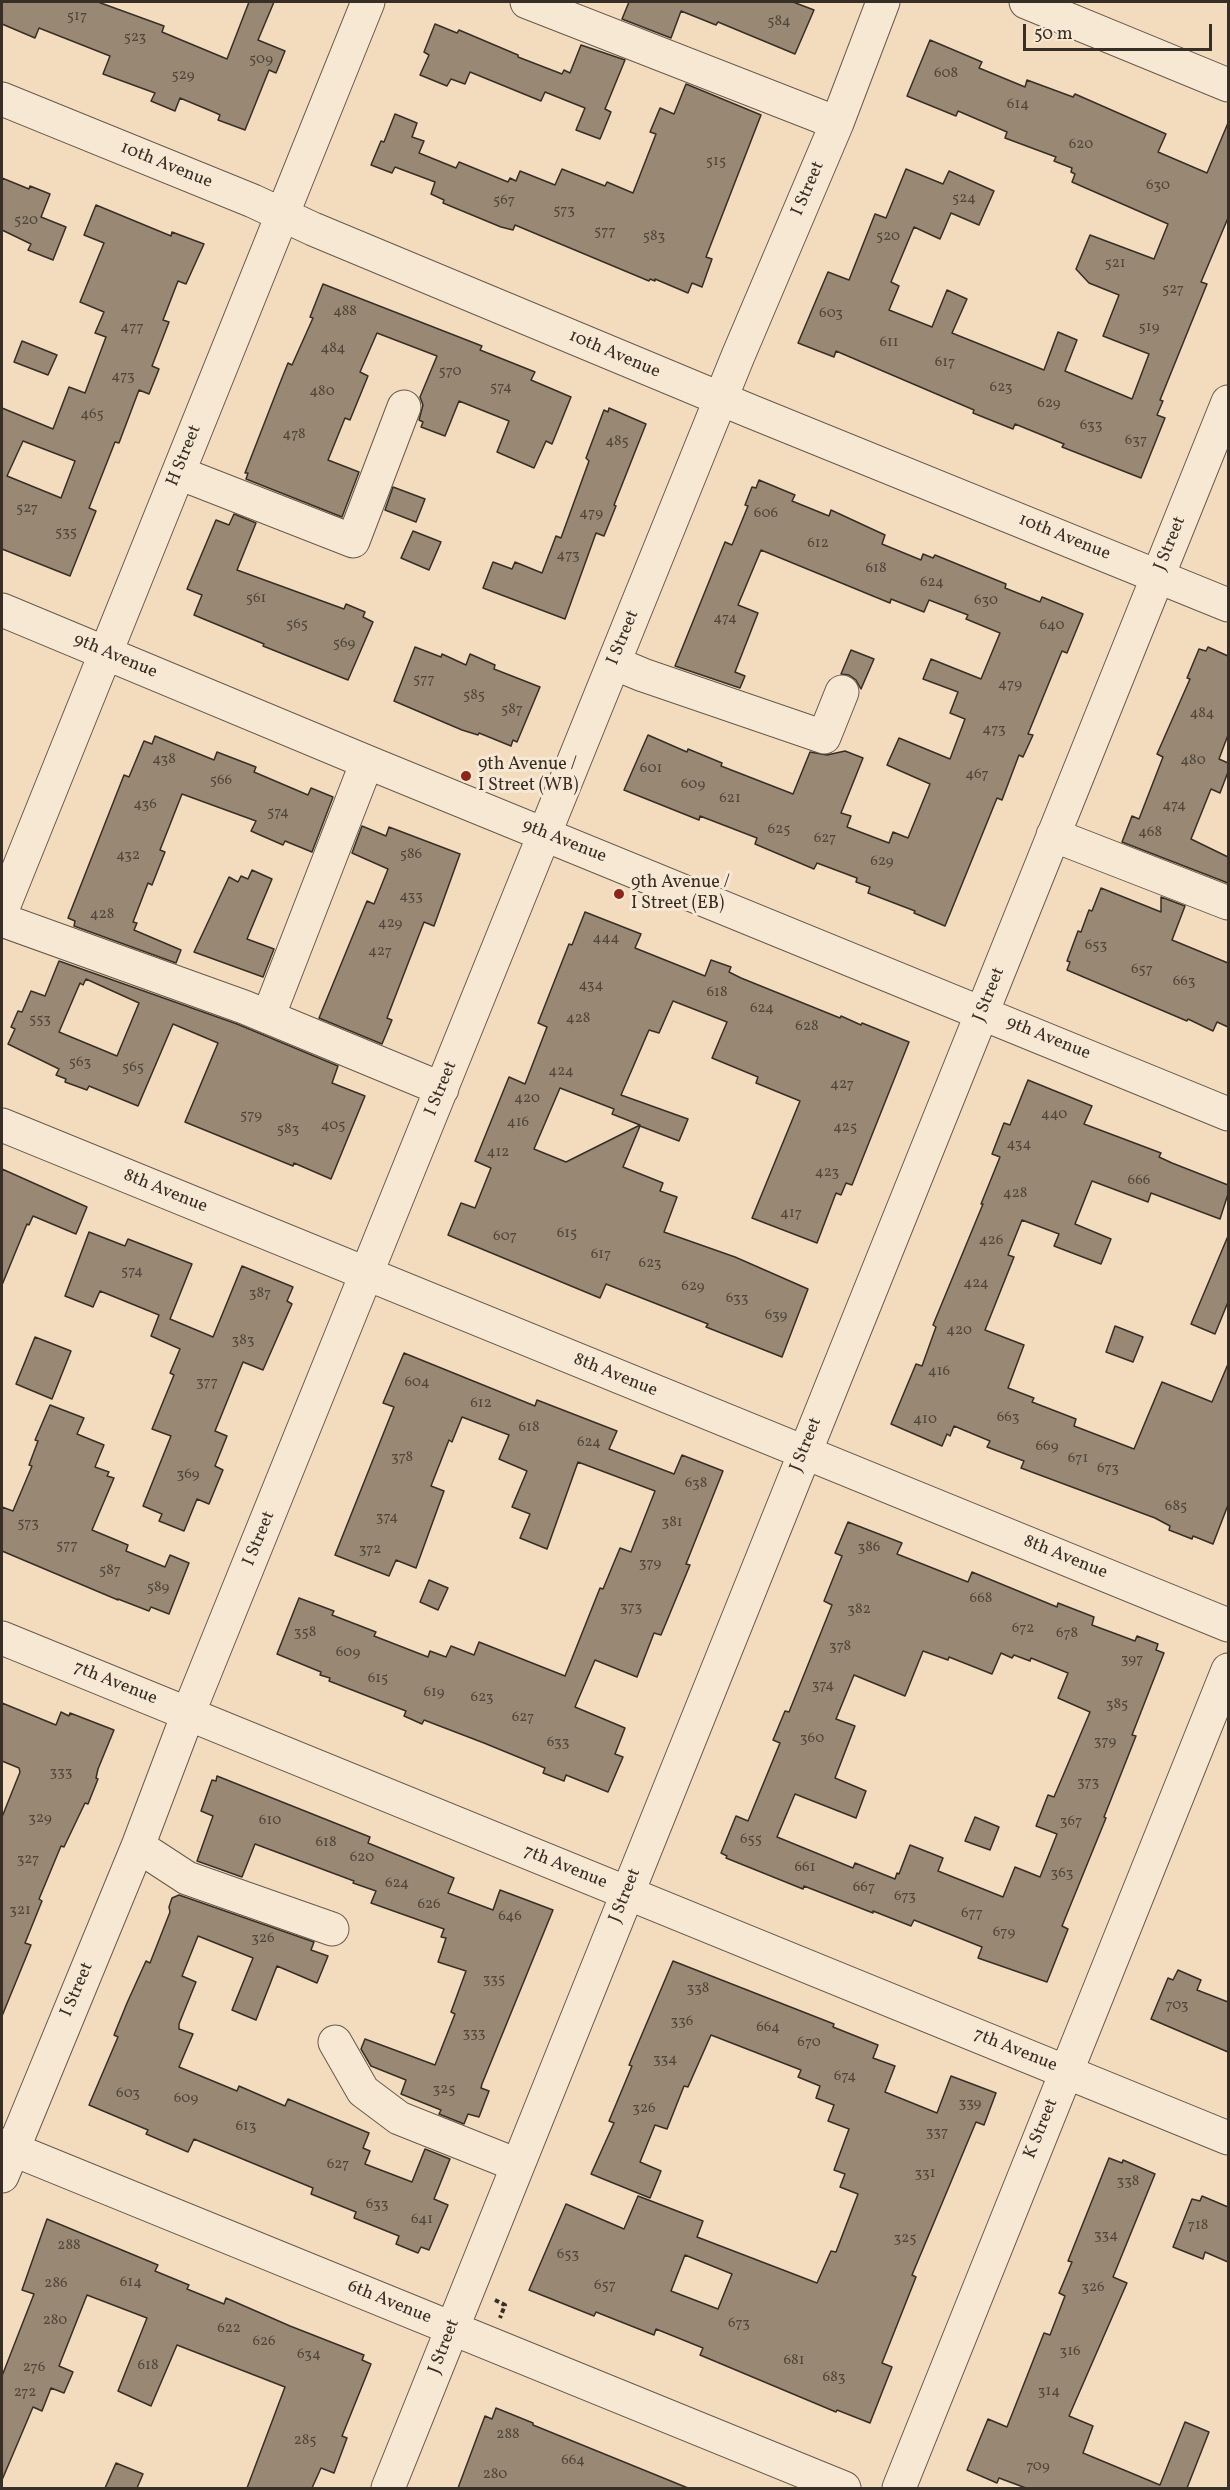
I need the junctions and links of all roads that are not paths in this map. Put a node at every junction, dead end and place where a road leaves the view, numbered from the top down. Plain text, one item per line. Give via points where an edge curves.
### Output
1 (368, 2) edge
2 (527, 2) edge
3 (883, 2) edge
4 (1026, 2) edge
5 (1228, 85) edge
6 (2, 99) edge
7 (837, 123) junction
8 (282, 215) junction
9 (721, 399) junction
10 (1228, 402) edge
11 (404, 407) dead end
12 (179, 472) junction
13 (1158, 576) junction
14 (1228, 605) edge
15 (2, 610) edge
16 (106, 652) junction
17 (614, 663) junction
18 (843, 692) dead end
19 (367, 762) junction
20 (545, 835) junction
21 (1053, 835) junction
22 (1228, 903) edge
23 (2, 909) edge
24 (2, 920) edge
25 (983, 1012) junction
26 (267, 1017) junction
27 (442, 1089) junction
28 (1228, 1114) edge
29 (2, 1125) edge
30 (367, 1275) junction
31 (805, 1452) junction
32 (1228, 1625) edge
33 (2, 1638) edge
34 (1228, 1670) edge
35 (188, 1714) junction
36 (138, 1846) junction
37 (628, 1893) junction
38 (332, 1929) dead end
39 (335, 2042) dead end
40 (1065, 2071) junction
41 (1228, 2138) edge
42 (5, 2157) edge
43 (517, 2165) junction
44 (452, 2329) junction
45 (388, 2488) edge
46 (844, 2488) edge
47 (899, 2488) edge

1 - 8 street, H Street
2 - 7 street
3 - 7 street, I Street
4 - 5 street
6 - 8 street, 10th Avenue
7 - 9 street, I Street
8 - 9 street, 10th Avenue
8 - 12 street, H Street
9 - 13 street, 10th Avenue
9 - 17 street, I Street
10 - 13 street, J Street
11 - 12 street via 353,541
12 - 16 street, H Street
13 - 14 street, 10th Avenue
13 - 21 street, J Street
15 - 16 street, 9th Avenue
16 - 19 street, 9th Avenue
16 - 23 street, H Street
17 - 18 street via 824,736
17 - 20 street, I Street
19 - 20 street, 9th Avenue
19 - 26 street
20 - 25 street, 9th Avenue
20 - 27 street, I Street
21 - 22 street
21 - 25 street, J Street
24 - 26 street
25 - 28 street, 9th Avenue
25 - 31 street, J Street
26 - 27 street
27 - 30 street, I Street
29 - 30 street, 8th Avenue
30 - 31 street, 8th Avenue
30 - 35 street, I Street
31 - 32 street, 8th Avenue
31 - 37 street, J Street
33 - 35 street, 7th Avenue
34 - 40 street, K Street
35 - 36 street, I Street
35 - 37 street, 7th Avenue
36 - 38 street via 187,1878
36 - 42 street, I Street
37 - 40 street, 7th Avenue
37 - 43 street, J Street
39 - 43 street via 363,2091 399,2118
40 - 41 street, 7th Avenue
40 - 47 street, K Street
42 - 44 street, 6th Avenue
43 - 44 street, J Street
44 - 45 street, J Street
44 - 46 street, 6th Avenue

